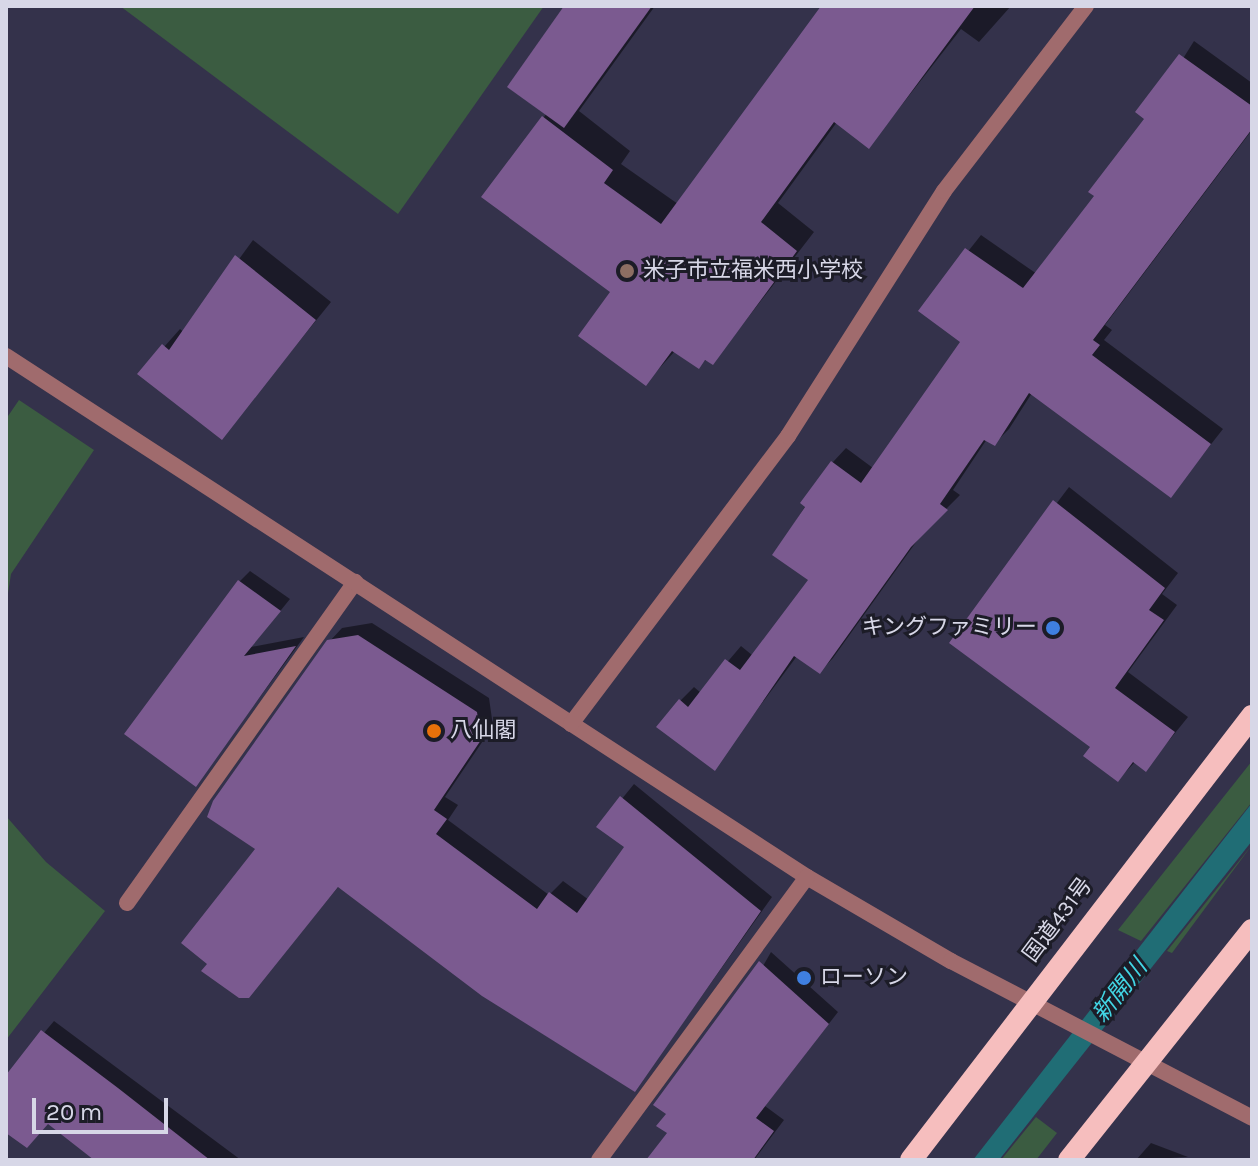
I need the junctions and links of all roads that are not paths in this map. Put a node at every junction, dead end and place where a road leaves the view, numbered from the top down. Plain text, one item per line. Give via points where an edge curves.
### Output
1 (1086, 6) edge
2 (6, 356) edge
3 (355, 582) junction
4 (1252, 716) edge
5 (571, 724) junction
6 (807, 877) junction
7 (127, 903) dead end
8 (1252, 930) edge
9 (1039, 1004) junction
10 (1149, 1061) junction
11 (1252, 1118) edge
12 (599, 1160) edge
13 (911, 1160) edge
14 (1069, 1160) edge

1 - 5 street via 944,191 788,436
2 - 3 street
3 - 5 street
3 - 7 street
4 - 9 highway, 国道431号
5 - 6 street
6 - 9 street
6 - 12 street
8 - 10 highway
9 - 10 street
9 - 13 highway, 国道431号
10 - 11 street
10 - 14 highway

